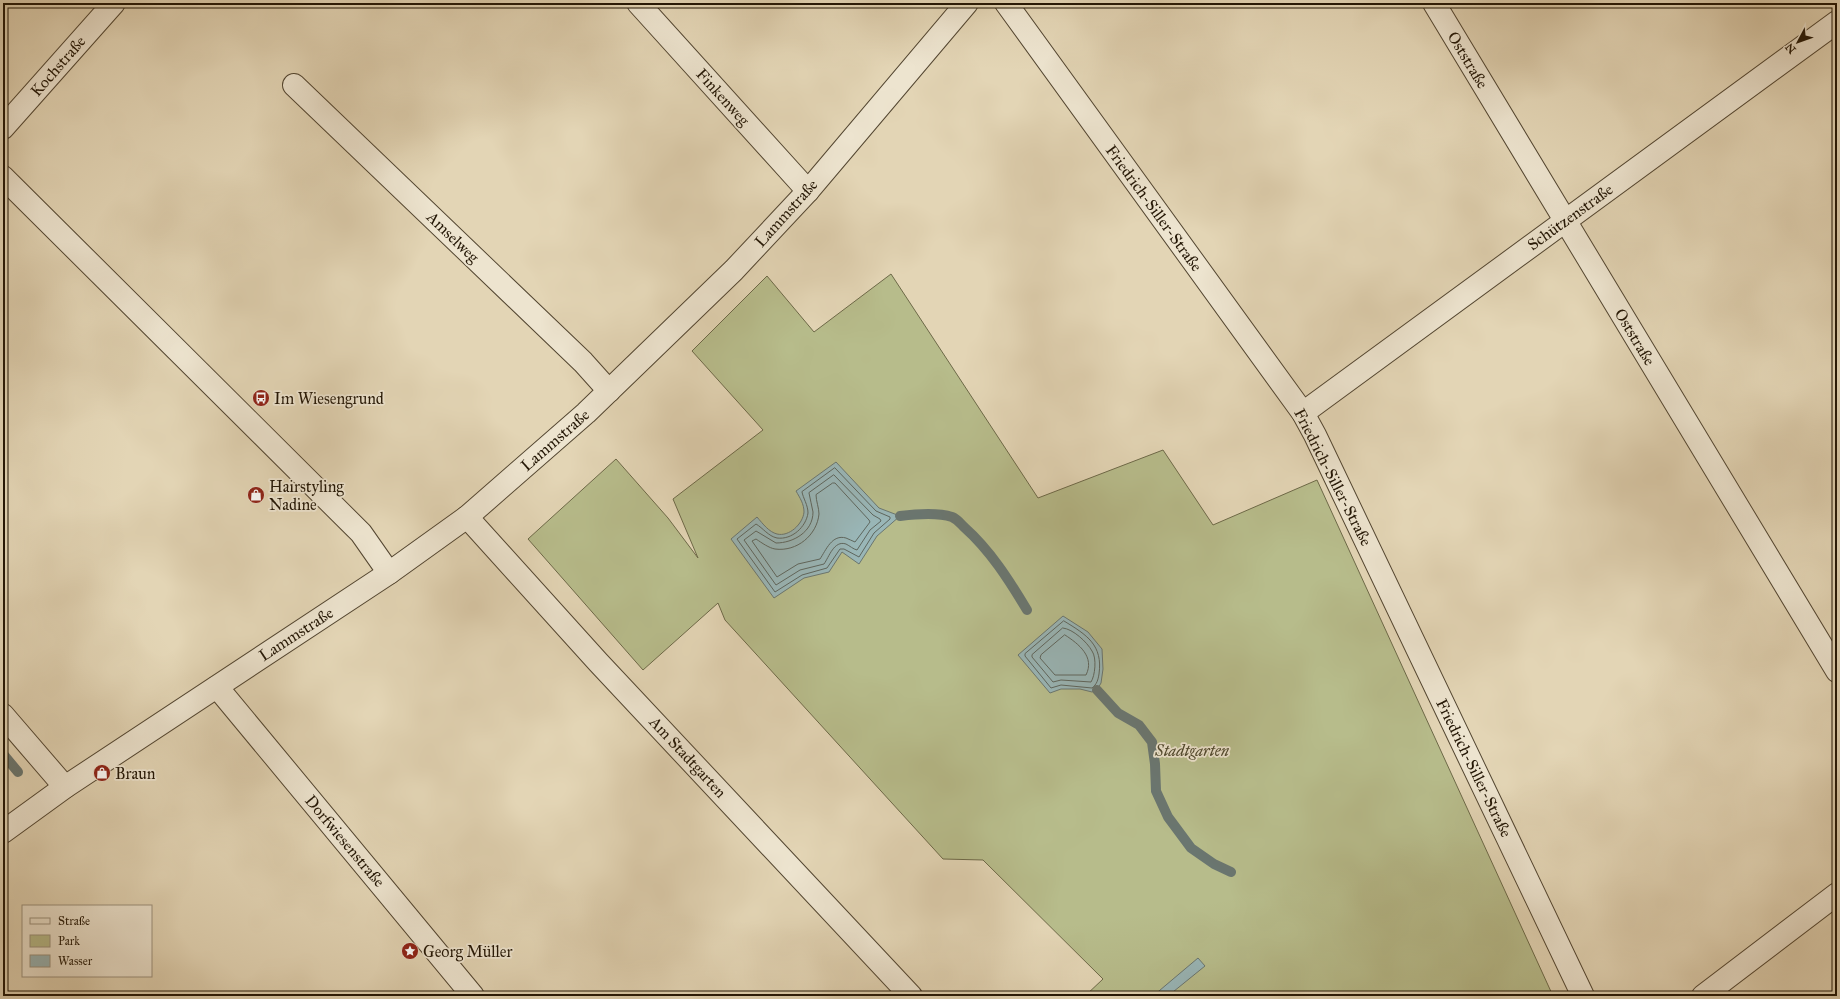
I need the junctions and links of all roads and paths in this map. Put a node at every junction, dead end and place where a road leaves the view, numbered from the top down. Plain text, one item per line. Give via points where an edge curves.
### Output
1 (114, 3) edge
2 (638, 3) edge
3 (967, 3) edge
4 (1006, 3) edge
5 (1434, 3) edge
6 (1837, 22) edge
7 (294, 85) dead end
8 (3, 128) edge
9 (3, 177) edge
10 (808, 191) junction
11 (1564, 221) junction
12 (609, 391) junction
13 (1303, 413) junction
14 (467, 517) junction
15 (389, 573) junction
16 (1837, 671) edge
17 (216, 687) junction
18 (3, 715) edge
19 (65, 787) junction
20 (3, 832) edge
21 (1837, 894) edge
22 (473, 996) edge
23 (911, 996) edge
24 (1583, 996) edge
25 (1703, 996) edge

1 - 8 street, Kochstraße
2 - 10 street, Finkenweg
3 - 10 street, Lammstraße
4 - 13 street, Friedrich-Siller-Straße
5 - 11 street, Oststraße
6 - 11 street, Schützenstraße
7 - 12 street, Amselweg via 584,362
9 - 15 street via 361,533
10 - 12 street, Lammstraße via 734,270
11 - 13 street, Schützenstraße
11 - 16 street, Oststraße
12 - 14 street, Lammstraße
13 - 24 street, Friedrich-Siller-Straße
14 - 15 street, Lammstraße
14 - 23 street, Am Stadtgarten
15 - 17 street, Lammstraße
17 - 19 street, Lammstraße
17 - 22 street, Dorfwiesenstraße
18 - 19 street
19 - 20 street, Lammstraße
21 - 25 street

